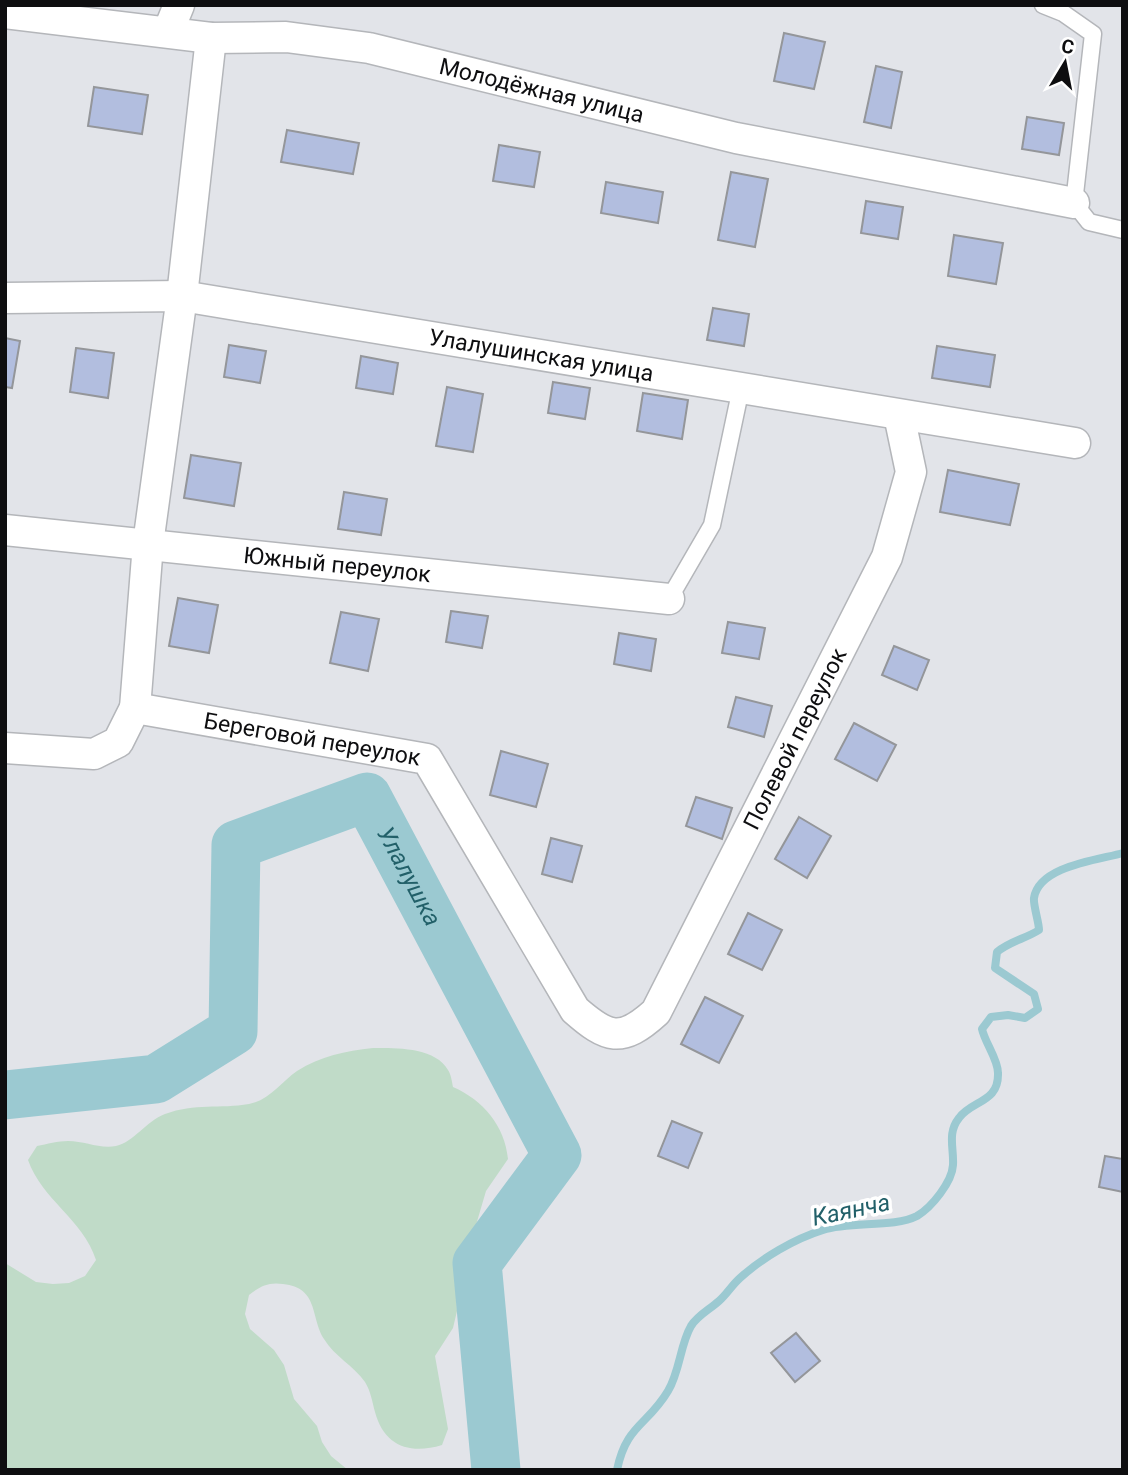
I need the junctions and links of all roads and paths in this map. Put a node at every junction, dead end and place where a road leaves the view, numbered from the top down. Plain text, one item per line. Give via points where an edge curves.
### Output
1 (1043, 5) edge
2 (5, 13) edge
3 (174, 18) edge
4 (211, 38) junction
5 (1074, 203) junction
6 (1123, 230) edge
7 (182, 296) junction
8 (5, 298) edge
9 (741, 388) junction
10 (899, 415) junction
11 (1075, 443) dead end
12 (5, 530) edge
13 (148, 544) junction
14 (668, 598) joint
15 (135, 708) junction
16 (5, 748) edge
17 (619, 1035) joint

1 - 5 lane via 1093,34
2 - 3 street, Молодёжная улица
3 - 4 street, Молодёжная улица
4 - 5 street, Молодёжная улица via 286,37 369,48 736,138
4 - 7 street
5 - 6 lane via 1089,222
7 - 8 street, Улалушинская улица
7 - 9 street, Улалушинская улица
7 - 13 street
9 - 10 street, Улалушинская улица
9 - 14 lane via 712,525
10 - 11 street, Улалушинская улица
10 - 17 street, Полевой переулок via 911,472 887,557 656,1012
12 - 13 street, Южный переулок
13 - 14 street, Южный переулок
13 - 15 street
15 - 16 street via 118,742 94,754
15 - 17 street, Береговой переулок via 428,759 575,1010 598,1030

